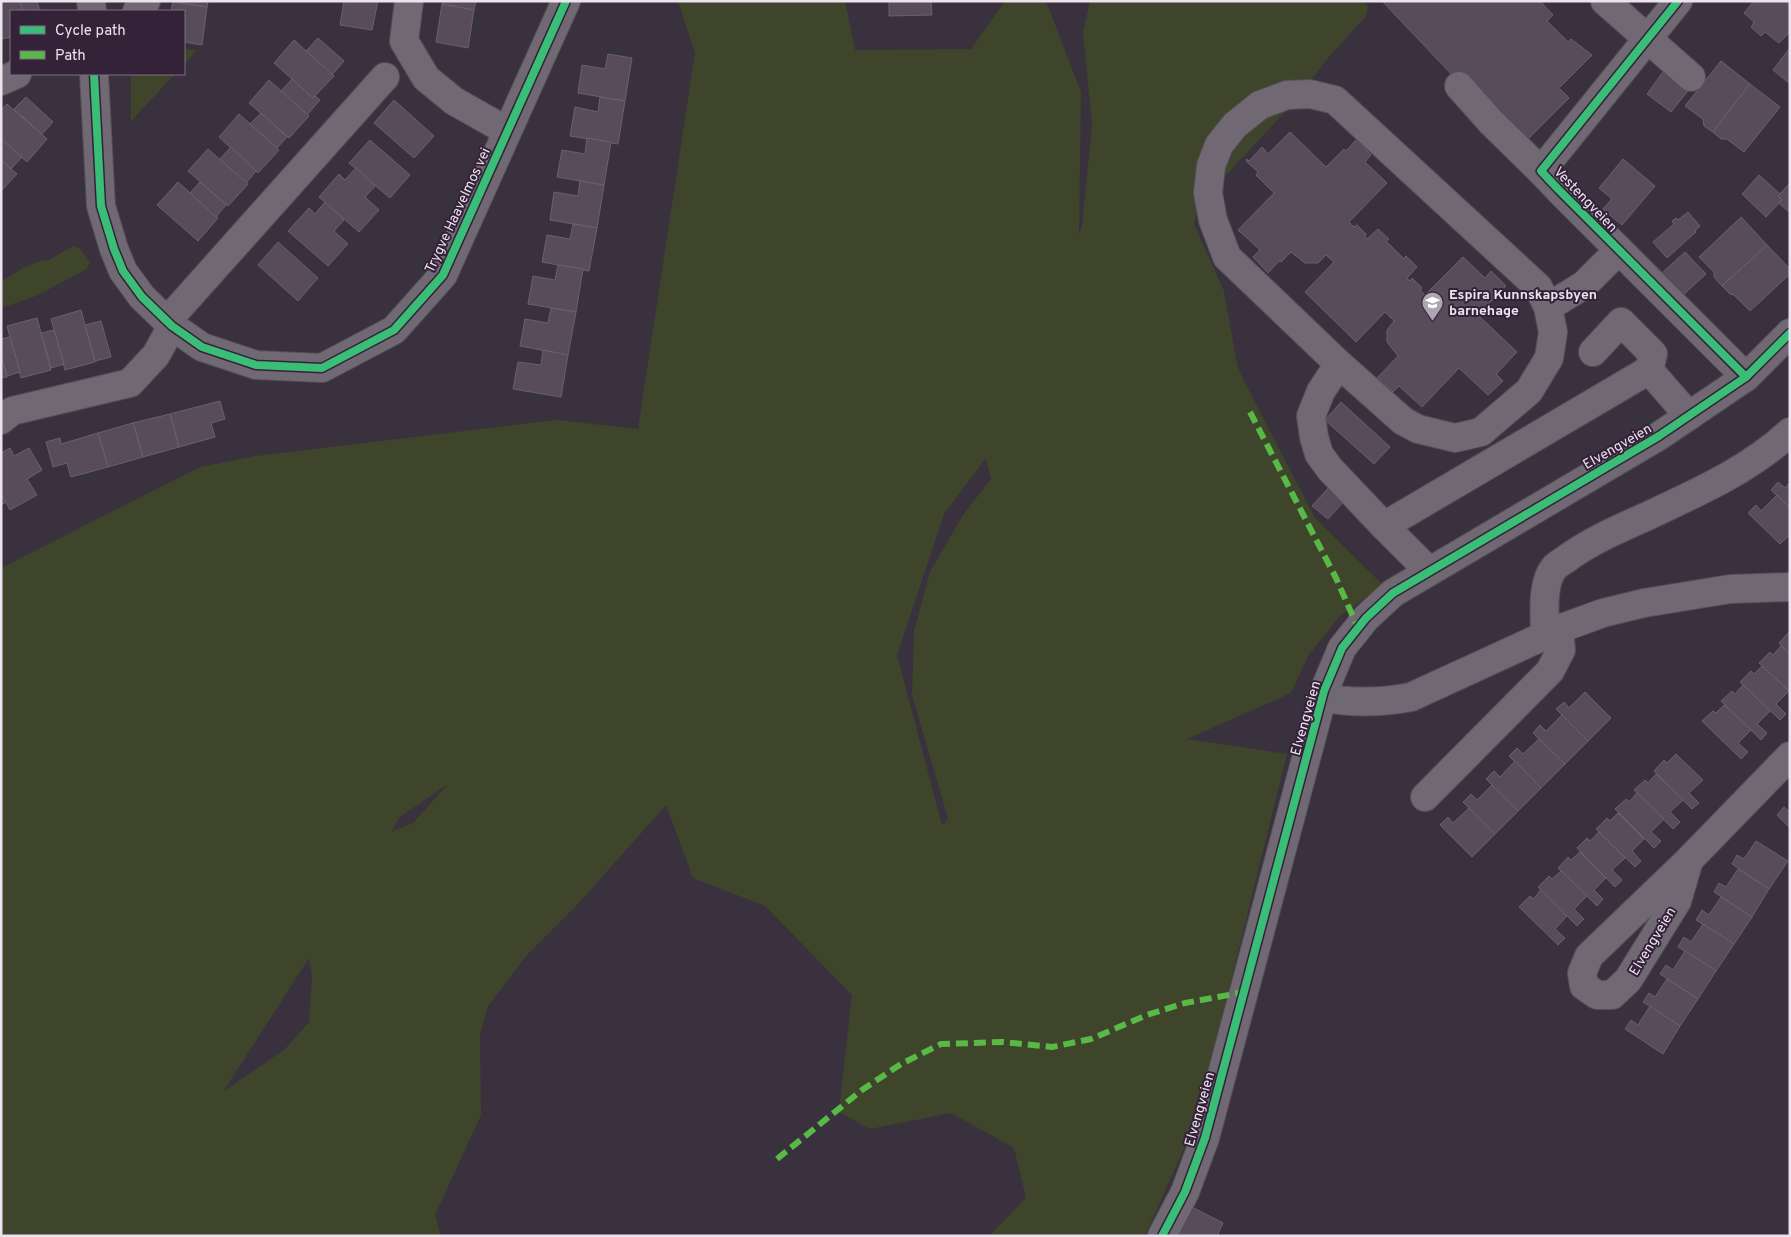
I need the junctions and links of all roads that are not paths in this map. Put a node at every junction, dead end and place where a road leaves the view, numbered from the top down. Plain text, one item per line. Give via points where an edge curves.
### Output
1 (409, 1) edge
2 (566, 1) edge
3 (1605, 1) edge
4 (1678, 1) edge
5 (1647, 38) junction
6 (16, 75) edge
7 (94, 75) edge
8 (386, 77) dead end
9 (1692, 77) dead end
10 (1, 81) edge
11 (1459, 86) dead end
12 (507, 132) junction
13 (1541, 170) junction
14 (1618, 250) junction
15 (1548, 307) junction
16 (170, 323) junction
17 (1790, 333) edge
18 (1593, 352) dead end
19 (1339, 364) junction
20 (1649, 370) junction
21 (1746, 378) junction
22 (1690, 416) junction
23 (1, 420) edge
24 (1790, 432) edge
25 (1384, 526) junction
26 (1429, 571) junction
27 (1790, 588) edge
28 (1552, 632) junction
29 (1322, 698) junction
30 (1790, 756) edge
31 (1425, 796) dead end
32 (1690, 860) junction
33 (1162, 1236) edge

1 - 12 street via 404,41 426,78 454,101
2 - 12 street, Trygve Haavelmos vei
3 - 5 street
4 - 5 street, Vestengveien
5 - 9 street
5 - 13 street, Vestengveien
6 - 10 street
7 - 16 street, Trygve Haavelmos vei via 101,206 114,249 123,272 142,297
8 - 16 street
11 - 13 street, Vestengveien
12 - 16 street, Trygve Haavelmos vei via 443,275 394,330 322,368 256,365 202,347
13 - 14 street, Vestengveien
14 - 15 street via 1584,285
14 - 21 street, Vestengveien
15 - 19 street via 1553,332 1549,358 1529,391 1481,432 1455,438 1418,429 1403,421
15 - 19 street via 1538,287 1335,100 1310,94 1287,95 1260,105 1235,125 1219,145 1210,166 1208,193 1213,220 1227,257
16 - 23 street via 156,355 130,383 12,412
17 - 21 street, Elvengveien
18 - 20 street via 1621,322 1653,354
19 - 25 street via 1321,391 1310,416 1314,437 1319,454 1330,469
20 - 22 street
20 - 25 street
21 - 22 street, Elvengveien
22 - 26 street, Elvengveien
24 - 28 street via 1772,449 1742,467 1693,495 1616,530 1554,568 1545,597
25 - 26 street
26 - 29 street, Elvengveien via 1393,593 1366,618 1342,648
27 - 28 street, Elvengveien via 1736,588 1678,596 1603,613
28 - 29 street, Elvengveien via 1412,697 1387,702 1346,702
28 - 31 street via 1561,650 1550,671
29 - 33 street, Elvengveien via 1205,1138 1185,1192
30 - 32 street, Elvengveien
32 - 32 street, Elvengveien via 1589,956 1582,973 1584,986 1597,995 1612,995 1628,980 1676,901

